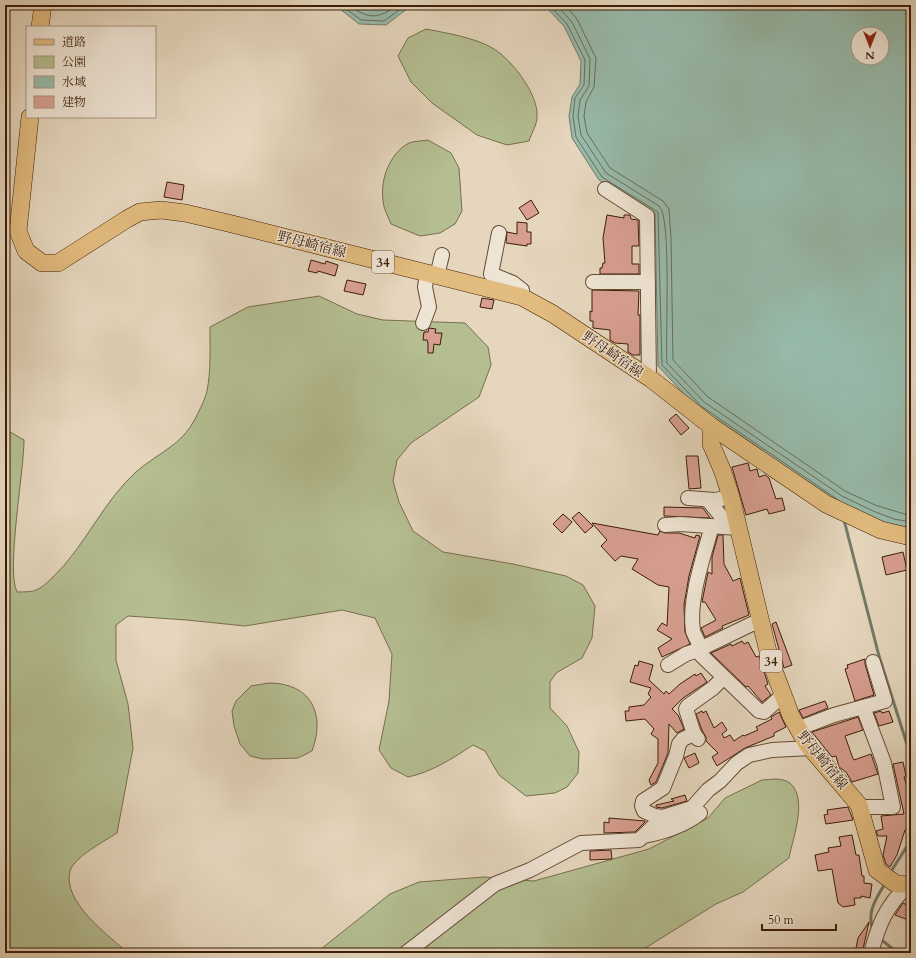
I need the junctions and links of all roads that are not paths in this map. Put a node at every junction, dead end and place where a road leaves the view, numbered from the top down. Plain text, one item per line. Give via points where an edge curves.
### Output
1 (42, 5) edge
2 (40, 26) edge
3 (30, 118) edge
4 (605, 189) dead end
5 (498, 233) dead end
6 (442, 255) dead end
7 (432, 274) junction
8 (593, 282) dead end
9 (648, 282) junction
10 (522, 297) junction
11 (423, 323) dead end
12 (649, 378) junction
13 (711, 426) junction
14 (731, 497) junction
15 (688, 498) dead end
16 (708, 500) junction
17 (737, 524) junction
18 (665, 525) dead end
19 (712, 526) junction
20 (911, 536) edge
21 (760, 620) junction
22 (700, 649) junction
23 (873, 662) dead end
24 (668, 665) dead end
25 (723, 678) junction
26 (782, 696) junction
27 (863, 707) junction
28 (797, 729) junction
29 (811, 748) junction
30 (860, 807) junction
31 (700, 813) dead end
32 (663, 816) junction
33 (644, 836) junction
34 (905, 884) edge
35 (874, 942) edge
36 (406, 953) edge

1 - 2 main road
3 - 7 main road, 野母崎宿線 / 34 via 18,231 26,251 42,263 58,263 140,212 162,210 228,223
4 - 9 street via 647,216
5 - 10 street via 491,274 513,283 522,290
6 - 7 street
7 - 10 main road, 野母崎宿線 / 34
7 - 11 street via 425,287 429,307
8 - 9 street
9 - 12 street
10 - 12 main road, 野母崎宿線 / 34 via 553,314
12 - 13 main road, 野母崎宿線 / 34
13 - 14 main road, 野母崎宿線 / 34 via 711,444
13 - 20 main road, 野母崎宿線 / 34 via 832,508 881,530
14 - 16 street
14 - 17 main road, 野母崎宿線 / 34
15 - 16 street
16 - 17 street via 725,521
17 - 19 street
17 - 21 main road, 野母崎宿線 / 34
18 - 19 street
19 - 22 street via 698,573 693,610 694,632
21 - 22 street
21 - 26 main road, 野母崎宿線 / 34
22 - 24 street
22 - 25 street via 701,655
23 - 27 street via 885,701
25 - 26 street via 759,711 764,712
25 - 32 street via 688,706 687,715 696,737 683,739 663,788 642,803 644,811 655,816
26 - 28 main road, 野母崎宿線 / 34
27 - 28 street
27 - 30 street via 884,763 893,807
28 - 29 main road, 野母崎宿線 / 34
29 - 30 main road, 野母崎宿線 / 34
29 - 32 street via 772,750 748,755 708,790 692,808
30 - 34 main road, 野母崎宿線 / 34 via 875,866 880,873
31 - 33 street via 666,831
32 - 33 street
33 - 36 street via 639,840 581,843 530,870 495,884
34 - 35 street via 886,910

